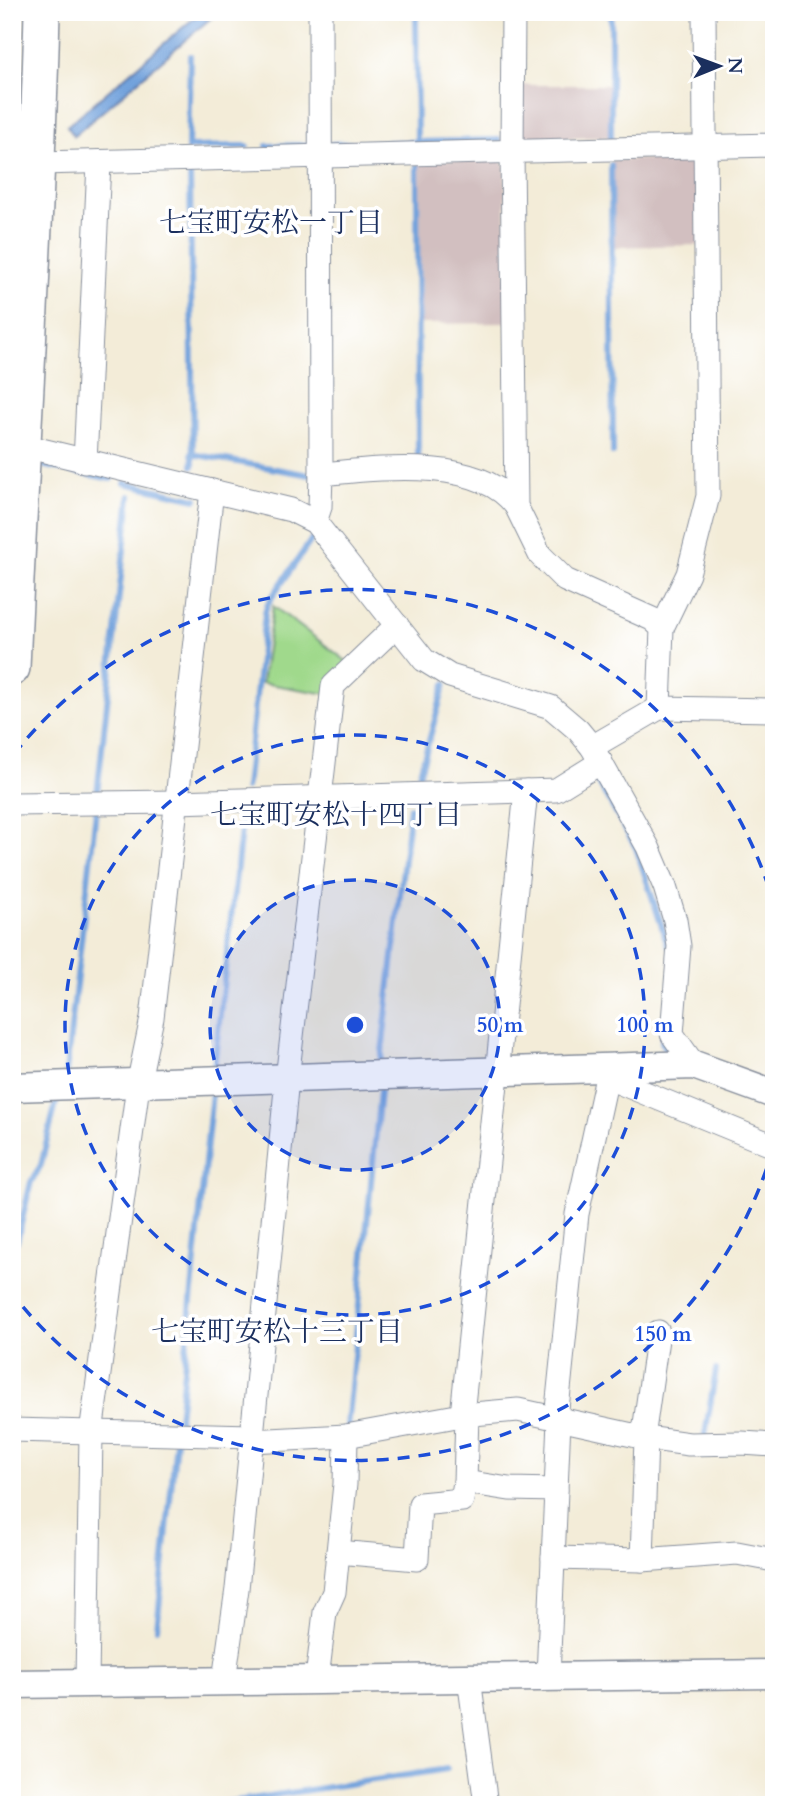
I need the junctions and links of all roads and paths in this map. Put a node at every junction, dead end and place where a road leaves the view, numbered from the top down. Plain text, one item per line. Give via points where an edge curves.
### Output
1 (42, 12) edge
2 (320, 12) edge
3 (513, 12) edge
4 (704, 12) edge
5 (774, 145) edge
6 (705, 147) junction
7 (512, 152) junction
8 (320, 156) junction
9 (39, 163) junction
10 (99, 163) junction
11 (18, 445) edge
12 (85, 462) junction
13 (321, 474) junction
14 (211, 499) junction
15 (516, 506) junction
16 (315, 523) junction
17 (15, 549) edge
18 (662, 628) junction
19 (393, 630) junction
20 (12, 668) edge
21 (659, 708) junction
22 (774, 710) edge
23 (596, 755) junction
24 (526, 791) junction
25 (321, 797) junction
26 (177, 802) junction
27 (12, 804) edge
28 (685, 1065) junction
29 (496, 1070) junction
30 (608, 1072) junction
31 (287, 1079) junction
32 (138, 1085) junction
33 (12, 1087) edge
34 (774, 1094) edge
35 (774, 1146) edge
36 (658, 1332) dead end
37 (465, 1415) junction
38 (558, 1419) junction
39 (12, 1430) edge
40 (91, 1433) junction
41 (346, 1436) junction
42 (252, 1438) junction
43 (644, 1438) junction
44 (774, 1445) edge
45 (465, 1482) junction
46 (556, 1490) junction
47 (338, 1552) junction
48 (553, 1558) junction
49 (642, 1560) junction
50 (774, 1560) edge
51 (774, 1674) edge
52 (548, 1677) junction
53 (469, 1678) junction
54 (317, 1679) junction
55 (224, 1680) junction
56 (87, 1682) junction
57 (12, 1684) edge
58 (486, 1805) edge

1 - 9 main road
2 - 8 street
3 - 7 street
4 - 6 street
5 - 6 street
6 - 7 street
6 - 18 street via 708,496 688,574
7 - 8 street
7 - 15 street
8 - 10 street
8 - 13 street
9 - 10 street
9 - 11 main road
10 - 12 street
11 - 12 street
11 - 17 main road
12 - 14 street
13 - 15 street via 394,467 435,470 498,488
13 - 16 street
14 - 16 street via 291,510
14 - 26 street
15 - 18 street via 549,567 565,580 652,619
16 - 19 street
17 - 20 main road
18 - 21 street
19 - 23 street via 424,660 450,676 551,706 578,730
19 - 25 street via 333,686
21 - 22 street
21 - 23 street
23 - 24 street via 556,790
23 - 28 street via 648,847 675,920 678,946 672,1034
24 - 25 street
24 - 29 street
25 - 26 street
25 - 31 street
26 - 27 street
26 - 32 street via 152,1018
28 - 30 street
28 - 34 street
29 - 30 street
29 - 31 street
29 - 37 street
30 - 35 street
30 - 38 street via 577,1214
31 - 32 street
31 - 42 street
32 - 33 street
32 - 40 street
36 - 43 street
37 - 38 street via 518,1410
37 - 41 street
37 - 45 street
38 - 43 street
38 - 46 street
39 - 40 street
40 - 42 street
40 - 56 street
41 - 42 street
41 - 47 street
42 - 55 street
43 - 44 street via 689,1444
43 - 49 street
45 - 46 street
45 - 47 street via 462,1500 421,1504 416,1559
46 - 48 street
47 - 54 street
48 - 49 street
48 - 52 street
49 - 50 street via 737,1553
51 - 52 street
52 - 53 street
53 - 54 street
53 - 58 street
54 - 55 street
55 - 56 street
56 - 57 street

